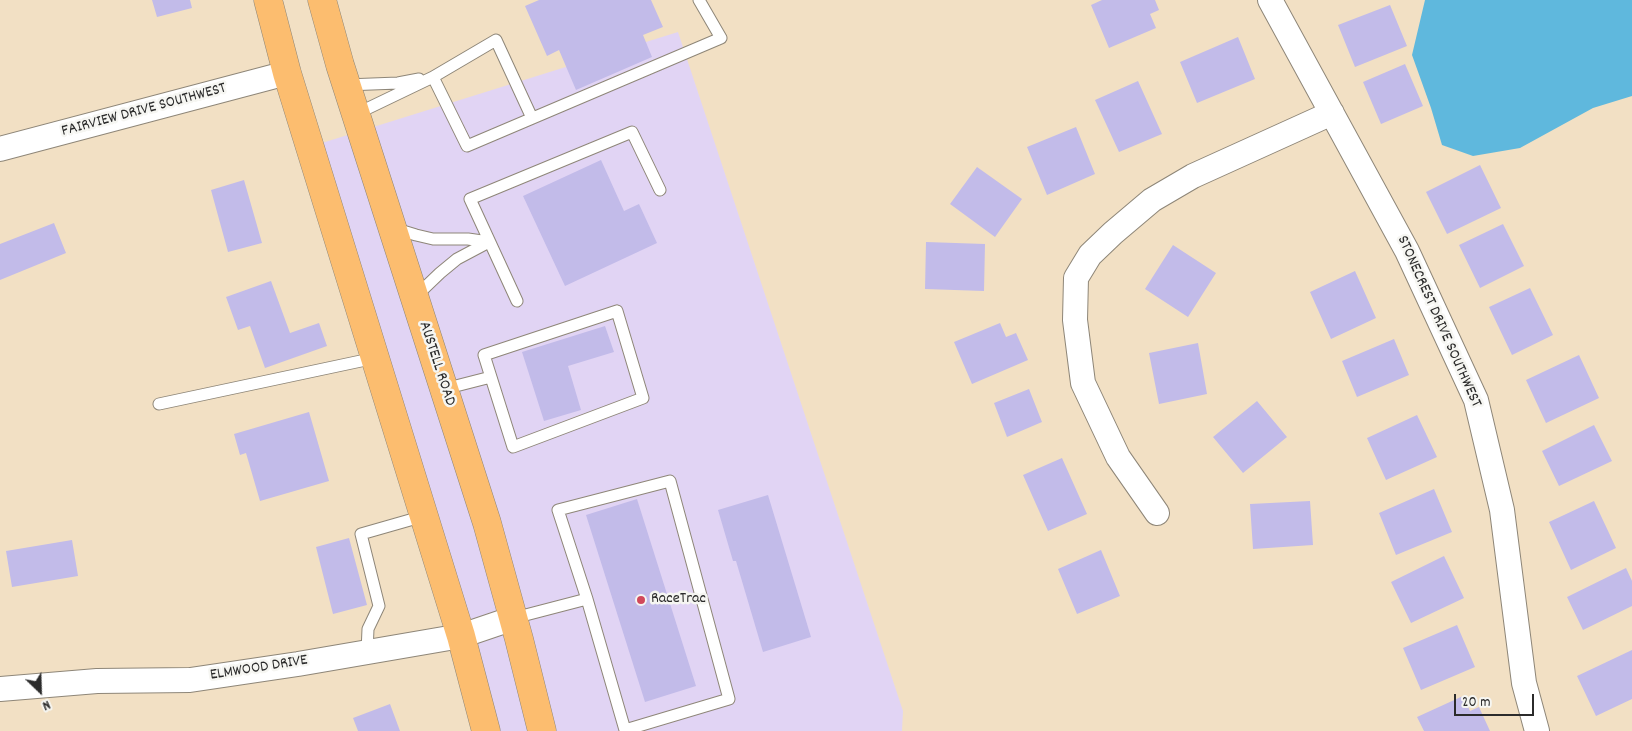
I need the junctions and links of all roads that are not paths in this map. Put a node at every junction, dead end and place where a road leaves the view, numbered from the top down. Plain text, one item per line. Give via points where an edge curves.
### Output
1 (268, 0) edge
2 (322, 0) edge
3 (699, 0) edge
4 (1270, 0) edge
5 (287, 73) junction
6 (433, 77) junction
7 (346, 85) junction
8 (1332, 113) junction
9 (356, 114) junction
10 (532, 118) junction
11 (0, 149) edge
12 (660, 190) dead end
13 (392, 228) junction
14 (489, 242) junction
15 (415, 298) junction
16 (517, 301) dead end
17 (375, 358) junction
18 (491, 377) junction
19 (444, 389) junction
20 (159, 404) dead end
21 (1158, 513) dead end
22 (424, 516) junction
23 (587, 599) junction
24 (514, 618) junction
25 (462, 636) junction
26 (367, 652) junction
27 (0, 689) edge
28 (486, 731) edge
29 (542, 731) edge
30 (1537, 731) edge

1 - 5 main road
2 - 7 main road, AUSTELL ROAD
3 - 10 lane via 720,38
4 - 8 street, STONECREST DRIVE SOUTHWEST
5 - 11 street, FAIRVIEW DRIVE SOUTHWEST
5 - 17 main road
6 - 7 lane via 398,83
6 - 9 lane
6 - 10 lane via 467,146
6 - 10 lane via 496,40
7 - 9 main road, AUSTELL ROAD
8 - 21 street via 1193,176 1152,200 1090,255 1076,278 1075,320 1083,383 1118,458
8 - 30 street, STONECREST DRIVE SOUTHWEST via 1407,251 1476,400 1502,510 1524,683
9 - 13 main road, AUSTELL ROAD
12 - 14 lane via 632,132 470,199
13 - 14 lane via 433,239
13 - 15 main road, AUSTELL ROAD
14 - 15 lane via 457,259
14 - 16 lane
15 - 19 main road, AUSTELL ROAD
17 - 20 lane
17 - 22 main road
18 - 18 lane via 513,447 643,398 617,311 484,355
18 - 19 lane
19 - 24 main road, AUSTELL ROAD
22 - 25 main road
22 - 26 lane via 361,534 379,606 368,629
23 - 23 lane via 625,730 729,700 670,481 558,510
23 - 24 lane
24 - 25 street, ELMWOOD DRIVE
24 - 29 main road, AUSTELL ROAD
25 - 26 street, ELMWOOD DRIVE
25 - 28 main road
26 - 27 street, ELMWOOD DRIVE via 190,680 97,681

